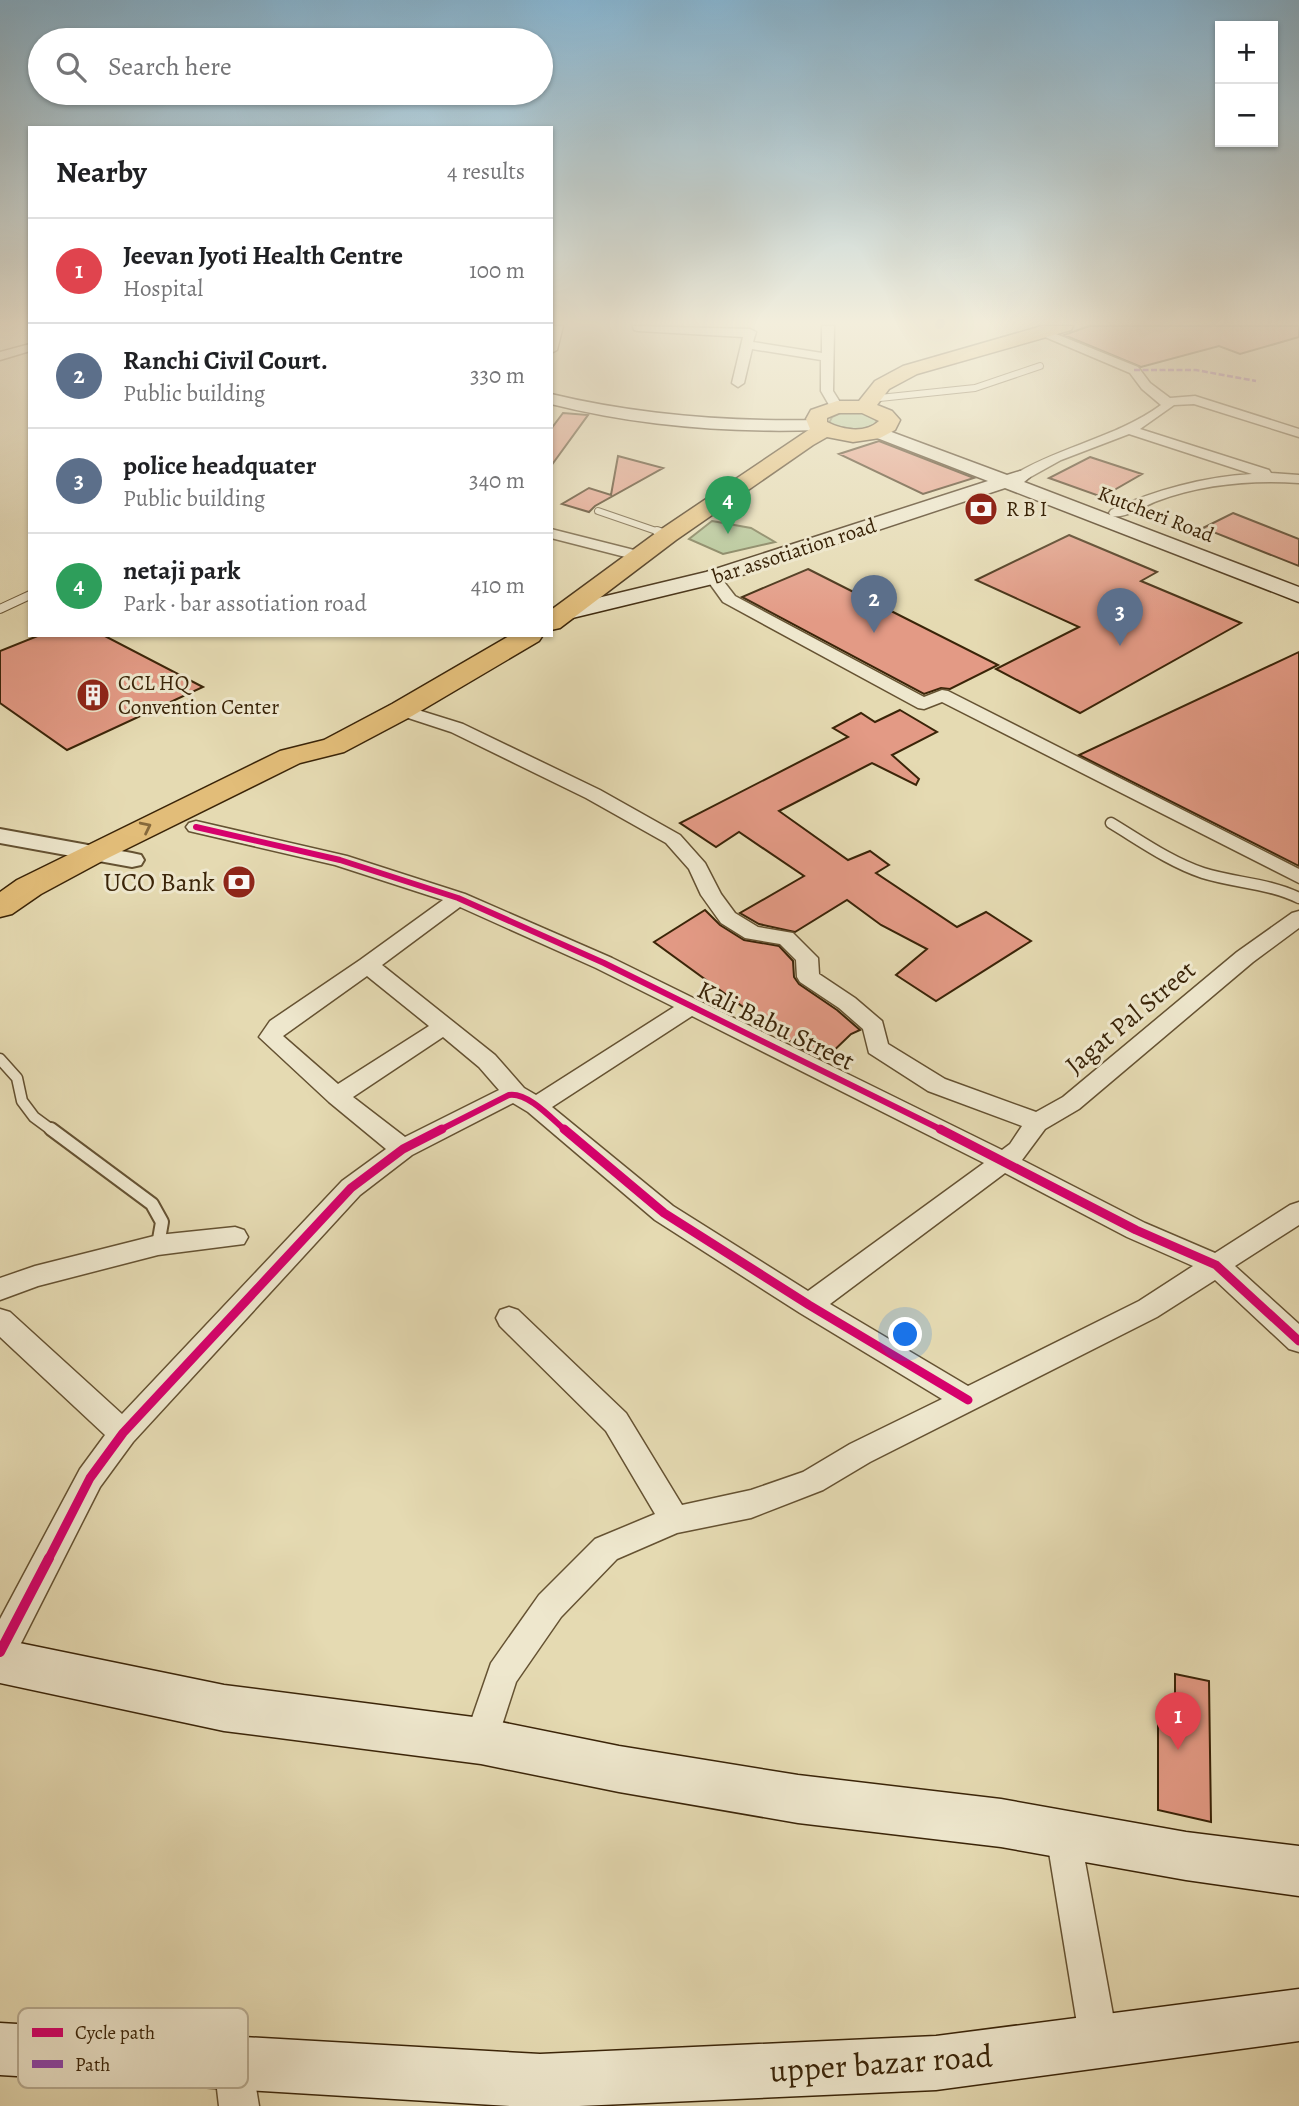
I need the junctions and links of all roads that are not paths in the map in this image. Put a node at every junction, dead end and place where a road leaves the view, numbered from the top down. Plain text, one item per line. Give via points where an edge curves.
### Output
1 (739, 424) edge
2 (816, 424) edge
3 (887, 424) edge
4 (1140, 424) edge
5 (1272, 424) edge
6 (883, 429) junction
7 (1130, 430) junction
8 (817, 431) junction
9 (1299, 433) edge
10 (1278, 477) junction
11 (1015, 479) junction
12 (1299, 480) edge
13 (598, 511) dead end
14 (1116, 513) junction
15 (553, 534) edge
16 (668, 535) junction
17 (640, 556) junction
18 (713, 577) junction
19 (1299, 586) edge
20 (1299, 595) edge
21 (28, 596) edge
22 (0, 610) edge
23 (558, 617) edge
24 (527, 637) edge
25 (402, 710) junction
26 (334, 747) junction
27 (1111, 823) dead end
28 (196, 827) junction
29 (0, 836) edge
30 (95, 852) junction
31 (132, 860) junction
32 (1299, 877) edge
33 (458, 898) junction
34 (1299, 898) edge
35 (0, 907) edge
36 (1299, 918) edge
37 (0, 935) edge
38 (368, 965) junction
39 (689, 1007) junction
40 (444, 1026) junction
41 (0, 1059) edge
42 (337, 1096) junction
43 (526, 1100) junction
44 (1037, 1123) junction
45 (403, 1149) junction
46 (1002, 1160) junction
47 (1299, 1212) edge
48 (235, 1237) dead end
49 (158, 1245) junction
50 (1216, 1265) junction
51 (0, 1289) edge
52 (809, 1305) junction
53 (509, 1318) dead end
54 (0, 1320) edge
55 (1299, 1341) edge
56 (968, 1400) junction
57 (123, 1433) junction
58 (675, 1520) junction
59 (0, 1652) edge
60 (0, 1661) edge
61 (481, 1741) junction
62 (1063, 1834) junction
63 (1299, 1871) edge
64 (1299, 2015) edge
65 (1099, 2042) junction
66 (0, 2049) edge
67 (18, 2052) edge
68 (248, 2084) edge

1 - 8 main road via 790,433
2 - 8 main road
3 - 6 main road
4 - 7 street
5 - 9 street
6 - 8 main road via 852,435
6 - 11 main road, Kutcheri Road
7 - 10 street
7 - 11 street
8 - 16 main road
10 - 12 street
10 - 14 street via 1181,487
11 - 14 main road
11 - 18 main road, bar assotiation road
11 - 20 main road, Kutcheri Road
13 - 16 lane
14 - 19 main road
15 - 17 street
16 - 17 main road
17 - 23 main road
18 - 23 main road, bar assotiation road
18 - 32 street via 729,599 924,704 943,695
21 - 22 lane
24 - 25 main road
25 - 26 main road
25 - 44 street via 457,728 673,839 698,867 710,895 728,918 752,933 786,938 807,958 808,977 874,1026 877,1047 893,1060 947,1089
26 - 28 main road via 318,768
30 -> 26 main road via 290,757
27 - 34 lane via 1151,849 1202,872 1256,881
28 - 31 main road
28 - 33 street, Kali Babu Street via 340,860
29 - 30 street
30 - 31 street
30 - 35 main road
31 - 37 main road via 52,900
33 - 38 street
33 - 39 street, Kali Babu Street via 604,963
36 - 44 street, Jagat Pal Street via 1245,957 1071,1103
38 - 40 street
38 - 42 street via 271,1032 272,1041
39 - 43 street
39 - 46 street, Kali Babu Street
40 - 42 street
40 - 43 street
41 - 49 lane via 17,1078 23,1101 34,1117 152,1204 162,1222
42 - 45 street
43 - 45 street via 498,1100
43 - 52 street via 664,1213
44 - 46 street, Jagat Pal Street via 1019,1150
45 - 57 street via 351,1188
46 - 50 street, Kali Babu Street via 1136,1230
46 - 52 street, Jagat Pal Street
47 - 50 street
48 - 49 street
49 - 51 street
50 - 55 street, Kali Babu Street
50 - 56 street via 1148,1309
52 - 56 street
53 - 58 street via 617,1422
54 - 57 street
56 - 58 street via 859,1453 813,1481 751,1504
57 - 59 street via 90,1478
58 - 61 street via 606,1549 551,1606 502,1674
60 - 61 main road via 224,1708
61 - 62 main road via 798,1799
62 - 63 main road
62 - 65 street
64 - 65 main road, upper bazar road
65 - 68 main road, upper bazar road via 936,2063 540,2081
66 - 67 main road, upper bazar road

